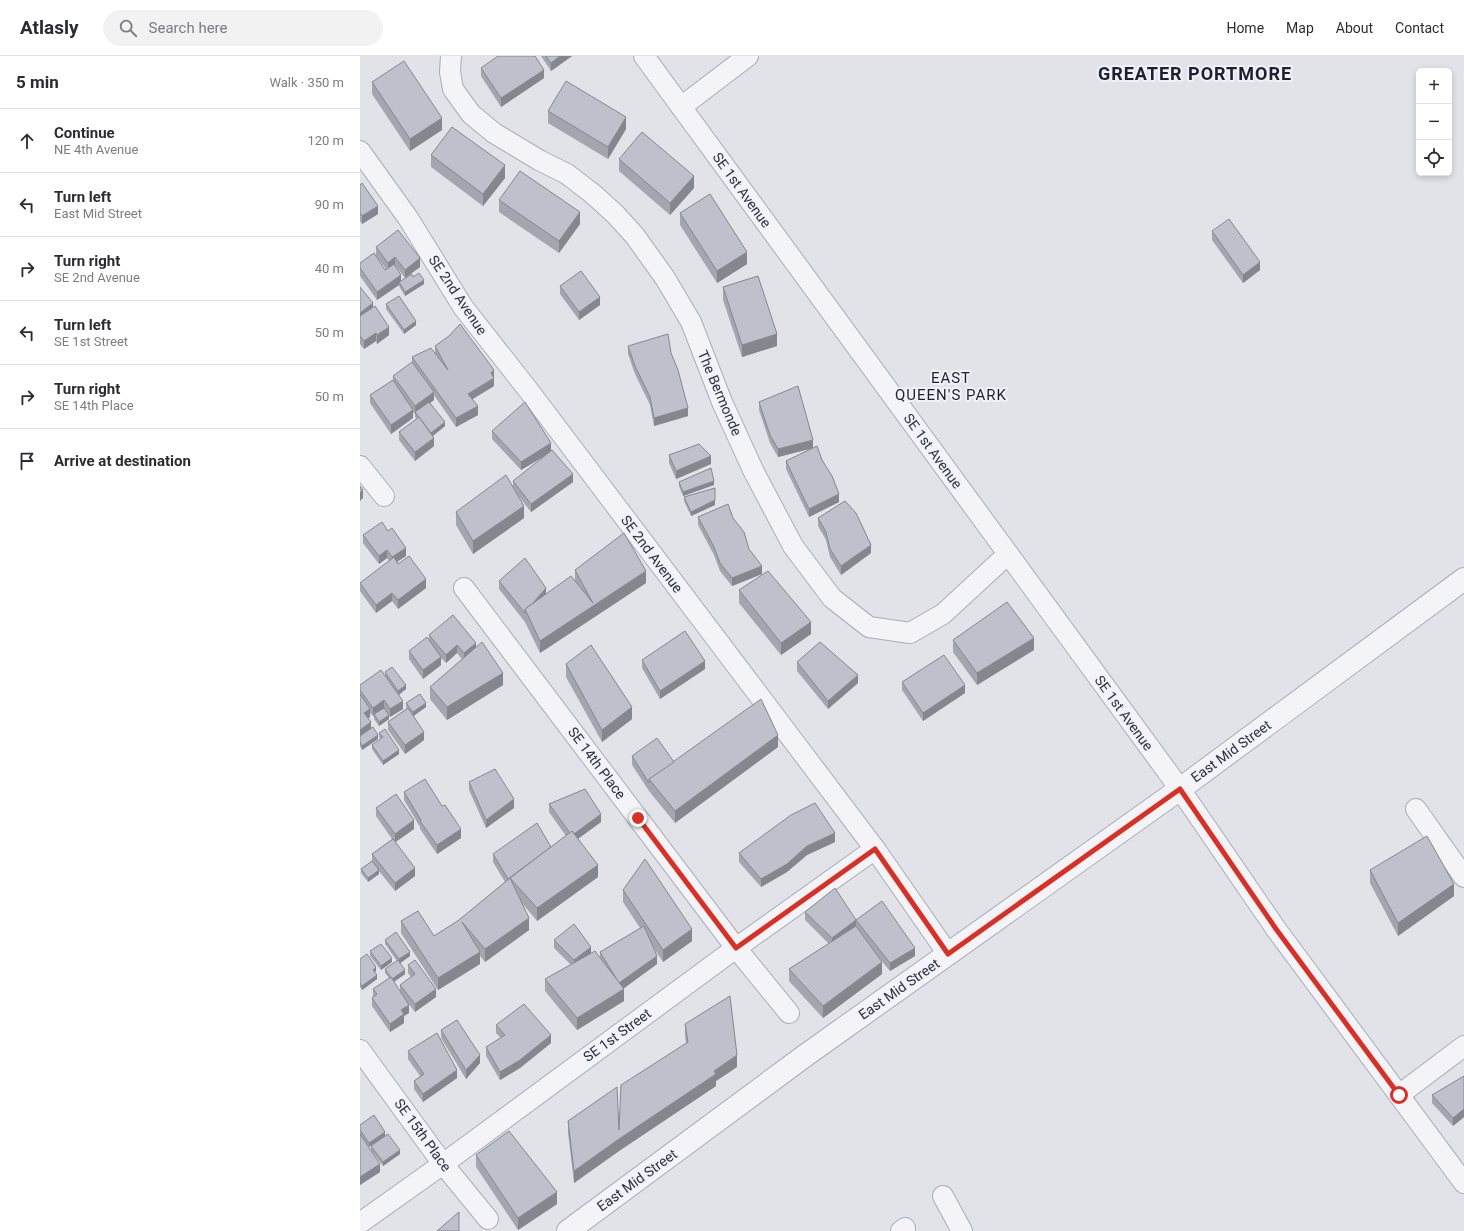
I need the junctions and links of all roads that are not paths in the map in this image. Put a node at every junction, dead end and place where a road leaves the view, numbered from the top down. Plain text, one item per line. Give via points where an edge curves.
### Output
1 (451, 56) edge
2 (644, 56) edge
3 (748, 56) edge
4 (682, 107) junction
5 (360, 151) edge
6 (360, 466) edge
7 (384, 496) dead end
8 (1008, 554) junction
9 (1464, 579) edge
10 (464, 588) dead end
11 (1180, 789) junction
12 (1416, 809) dead end
13 (875, 849) junction
14 (1464, 877) edge
15 (736, 948) junction
16 (948, 954) junction
17 (789, 1013) dead end
18 (1464, 1046) edge
19 (360, 1050) edge
20 (1399, 1095) junction
21 (443, 1164) junction
22 (1464, 1183) edge
23 (943, 1196) dead end
24 (488, 1219) dead end
25 (360, 1223) edge
26 (568, 1231) edge
27 (962, 1231) edge

1 - 8 street, The Bermonde via 453,89 471,114 494,133 567,174 593,194 625,225 665,278 691,322 722,402 753,470 793,546 832,598 869,627 910,633 943,614
2 - 4 street, SE 1st Avenue
3 - 4 street
4 - 8 street, SE 1st Avenue
5 - 13 street, SE 2nd Avenue via 408,218 463,307 538,402
6 - 7 street
8 - 11 street, SE 1st Avenue
9 - 11 street, East Mid Street
10 - 15 street, SE 14th Place
11 - 16 street, East Mid Street
11 - 20 street, SE 1st Avenue via 1276,929
12 - 14 street
13 - 15 street, SE 1st Street
13 - 16 street, SE 2nd Avenue
15 - 17 street, SE 14th Place
15 - 21 street, SE 1st Street
16 - 26 street, East Mid Street via 806,1055
18 - 20 street
19 - 21 street, SE 15th Place
20 - 22 street, SE 1st Avenue
21 - 24 street, SE 15th Place
21 - 25 street, SE 1st Street
23 - 27 street

